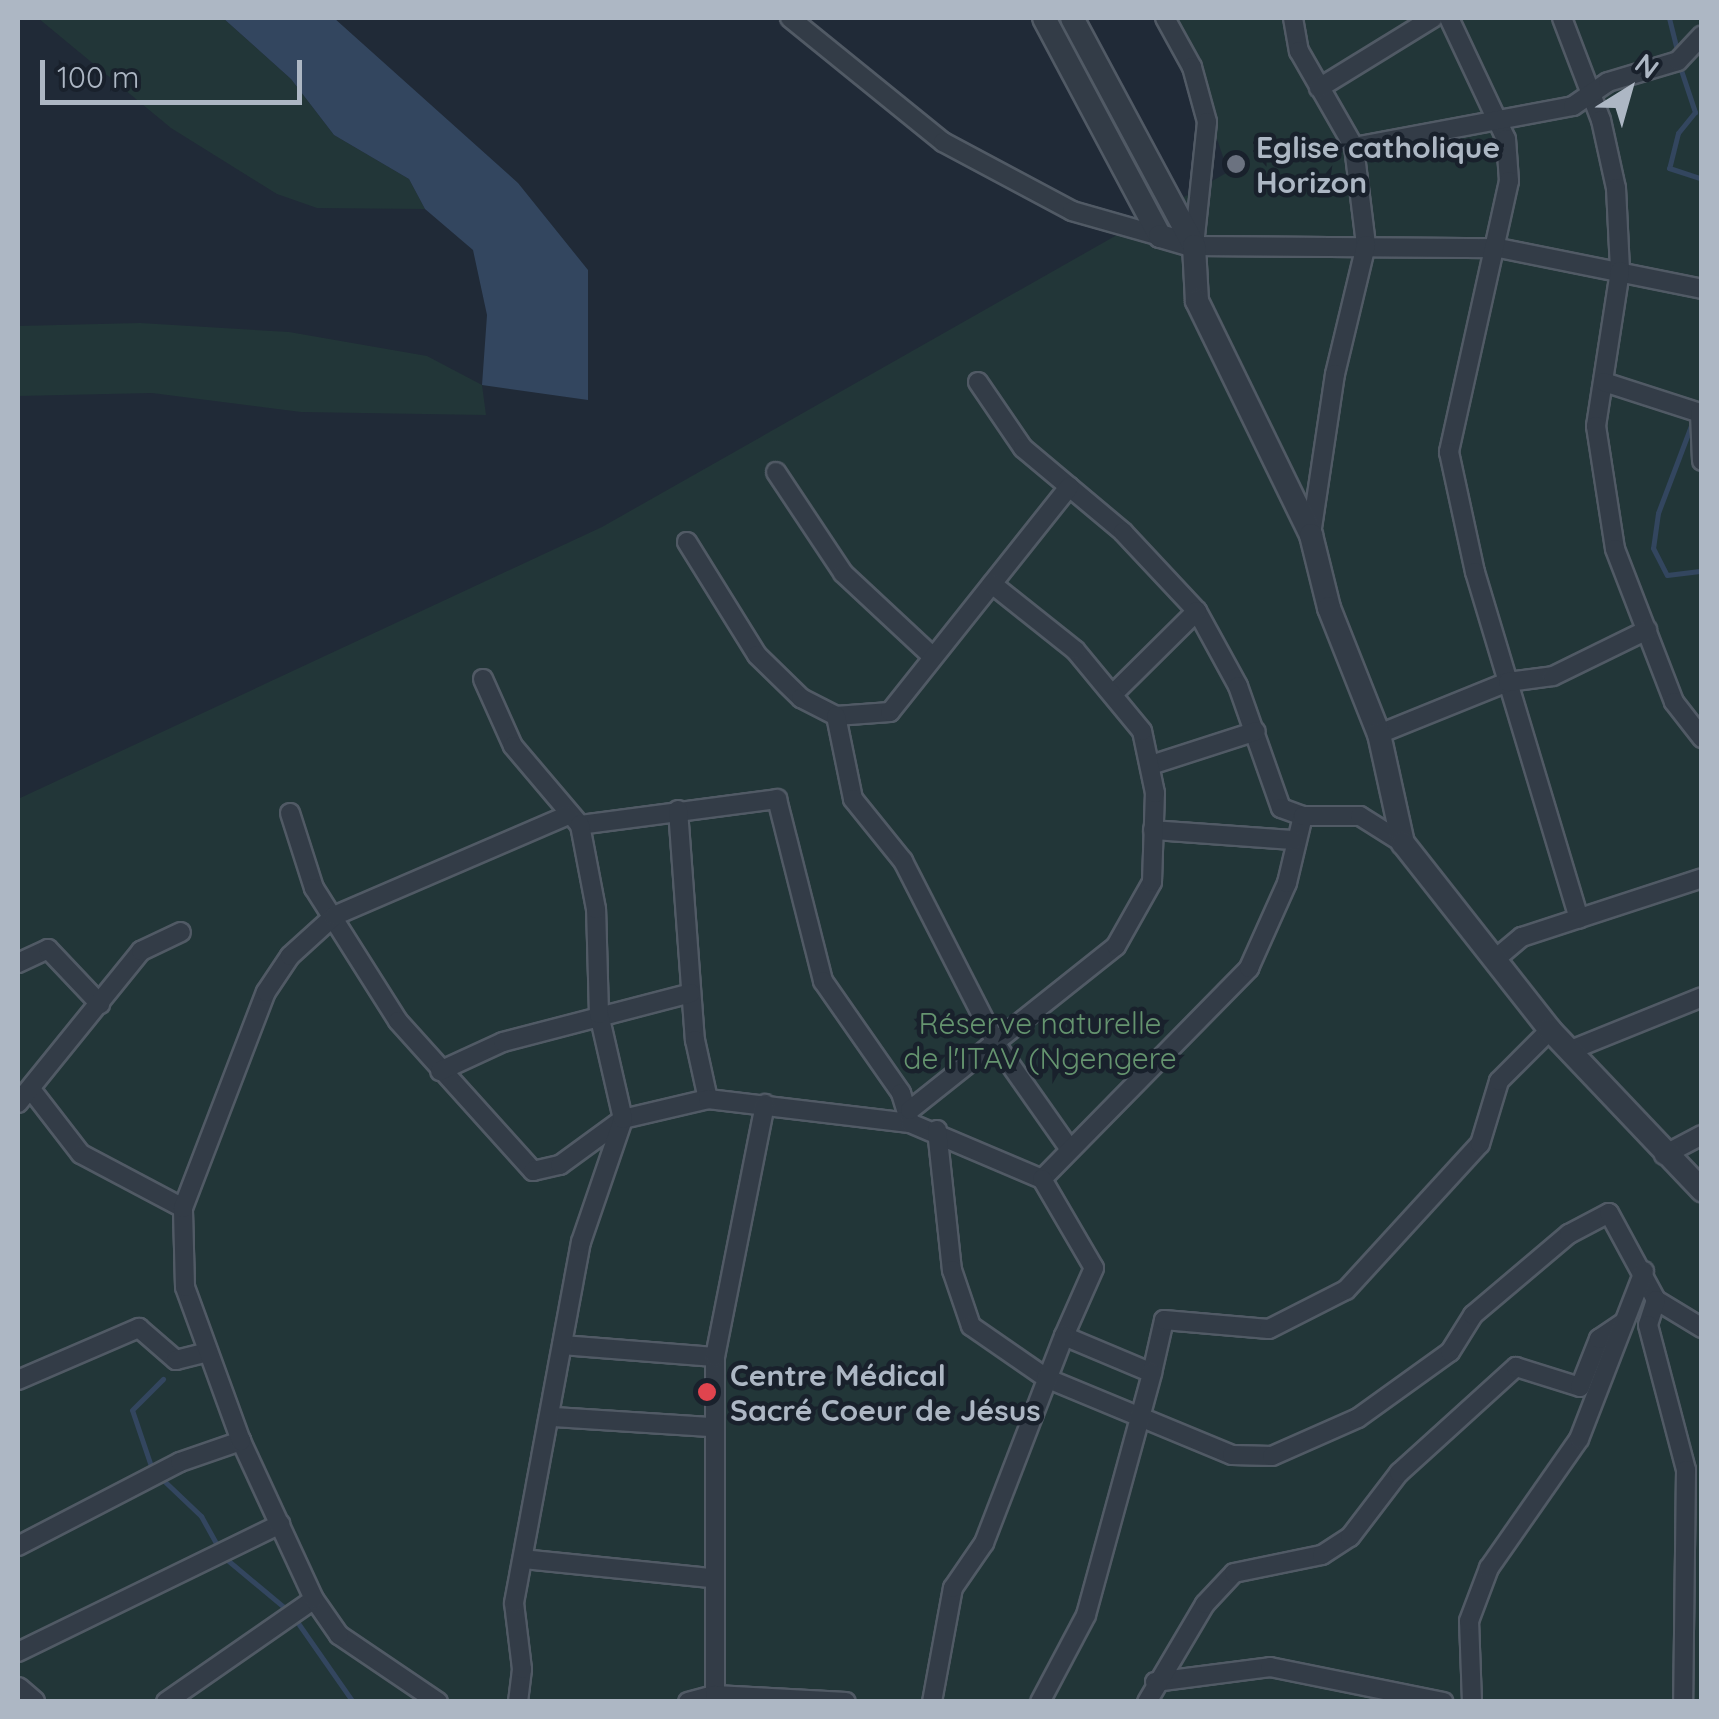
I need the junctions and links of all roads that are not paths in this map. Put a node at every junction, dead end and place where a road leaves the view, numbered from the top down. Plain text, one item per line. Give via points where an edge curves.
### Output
1 (790, 18) edge
2 (1044, 18) edge
3 (1072, 18) edge
4 (1165, 18) edge
5 (1293, 18) edge
6 (1433, 18) edge
7 (1448, 18) edge
8 (1562, 18) edge
9 (1702, 35) edge
10 (1319, 88) junction
11 (1591, 91) junction
12 (1497, 119) junction
13 (1354, 147) junction
14 (1160, 236) junction
15 (1366, 245) junction
16 (1194, 246) junction
17 (1500, 248) junction
18 (1620, 271) junction
19 (1702, 289) edge
20 (978, 382) dead end
21 (1604, 382) junction
22 (1696, 411) edge
23 (1702, 462) edge
24 (776, 472) dead end
25 (1069, 486) junction
26 (1311, 536) junction
27 (687, 542) dead end
28 (992, 584) junction
29 (1197, 611) junction
30 (1647, 630) junction
31 (932, 656) junction
32 (483, 679) dead end
33 (1508, 682) junction
34 (1113, 694) junction
35 (836, 716) junction
36 (1256, 731) junction
37 (1379, 734) junction
38 (1702, 738) edge
39 (1151, 765) junction
40 (678, 810) junction
41 (290, 813) dead end
42 (1303, 816) junction
43 (574, 820) junction
44 (1153, 830) junction
45 (1294, 840) junction
46 (1403, 843) junction
47 (1702, 878) edge
48 (334, 916) junction
49 (1579, 919) junction
50 (181, 932) dead end
51 (1499, 956) junction
52 (18, 963) edge
53 (691, 993) junction
54 (1702, 997) edge
55 (100, 1004) junction
56 (599, 1014) junction
57 (1550, 1030) junction
58 (998, 1046) junction
59 (1571, 1050) junction
60 (440, 1072) junction
61 (25, 1098) edge
62 (708, 1099) junction
63 (765, 1104) junction
64 (910, 1117) junction
65 (623, 1119) junction
66 (937, 1130) junction
67 (1702, 1135) edge
68 (1068, 1148) junction
69 (1664, 1155) junction
70 (1042, 1179) junction
71 (1702, 1190) edge
72 (183, 1208) junction
73 (1644, 1271) junction
74 (1656, 1300) junction
75 (1624, 1322) junction
76 (1702, 1328) edge
77 (1064, 1336) junction
78 (562, 1345) junction
79 (208, 1352) junction
80 (715, 1357) junction
81 (1152, 1373) junction
82 (1046, 1378) junction
83 (18, 1380) edge
84 (554, 1417) junction
85 (1144, 1420) junction
86 (710, 1427) junction
87 (241, 1441) junction
88 (280, 1524) junction
89 (18, 1546) edge
90 (523, 1559) junction
91 (711, 1578) junction
92 (305, 1603) junction
93 (18, 1652) edge
94 (1694, 1668) edge
95 (1155, 1682) junction
96 (18, 1689) edge
97 (715, 1694) junction
98 (777, 1698) edge
99 (33, 1702) edge
100 (166, 1702) edge
101 (438, 1702) edge
102 (518, 1702) edge
103 (688, 1702) edge
104 (846, 1702) edge
105 (932, 1702) edge
106 (1040, 1702) edge
107 (1147, 1702) edge
108 (1443, 1702) edge
109 (1472, 1702) edge
110 (1683, 1702) edge

1 - 14 street via 943,142 1072,211
2 - 14 street
3 - 16 street
4 - 16 street via 1192,67 1207,122
5 - 10 street
6 - 10 street
7 - 12 street
8 - 11 street
9 - 11 street via 1678,61
10 - 13 street
11 - 12 street via 1573,106
11 - 18 street via 1616,188
12 - 13 street
12 - 17 street via 1510,181
13 - 15 street
14 - 16 street
15 - 16 street
15 - 17 street
15 - 26 street via 1335,374
16 - 26 street via 1197,301
17 - 18 street
17 - 33 street via 1449,452
18 - 19 street
18 - 21 street
20 - 25 street via 1024,448
21 - 22 street
21 - 30 street via 1596,426 1615,550
22 - 23 street
24 - 31 street via 843,572
25 - 28 street
25 - 29 street
26 - 37 street via 1329,608
27 - 35 street via 757,655 801,698
28 - 31 street
28 - 34 street via 1075,650
29 - 34 street
29 - 36 street
30 - 33 street via 1553,676
30 - 38 street via 1674,702
31 - 35 street via 890,712
32 - 43 street via 513,746
33 - 37 street
33 - 49 street
34 - 39 street via 1142,731
35 - 58 street via 853,798 903,861
36 - 39 street
36 - 42 street via 1281,808
37 - 46 street
39 - 44 street
40 - 43 street
40 - 53 street
40 - 64 street via 777,799 823,981
41 - 48 street via 314,888
42 - 45 street
42 - 46 street via 1360,816
43 - 48 street
43 - 56 street via 596,908
44 - 45 street
44 - 58 street via 1152,882 1116,946
45 - 68 street via 1287,883 1250,968
46 - 51 street
47 - 49 street
48 - 60 street
48 - 72 street via 290,956 266,992
49 - 51 street via 1522,937
50 - 55 street via 153,939
51 - 57 street
52 - 55 street via 48,949
53 - 56 street
53 - 62 street
54 - 59 street
55 - 61 street
56 - 60 street via 466,1054
56 - 65 street
57 - 59 street
57 - 81 street via 1499,1081 1480,1144 1346,1290 1269,1329 1164,1320
58 - 64 street
58 - 68 street
59 - 69 street
60 - 65 street via 534,1170 560,1165
61 - 72 street via 81,1154
62 - 63 street
62 - 65 street
63 - 64 street
63 - 80 street
64 - 66 street
65 - 78 street via 581,1242
66 - 70 street
66 - 82 street via 952,1270 971,1326
67 - 69 street
68 - 70 street
69 - 71 street
70 - 77 street via 1094,1268
72 - 79 street via 185,1286
73 - 74 street
73 - 75 street
73 - 85 street via 1609,1213 1569,1234 1473,1315 1450,1352 1358,1418 1272,1456 1232,1455
74 - 76 street
74 - 94 street via 1648,1325 1686,1470
75 - 95 street via 1598,1339 1580,1387 1516,1367 1399,1473 1350,1537 1322,1555 1234,1573
75 - 109 street via 1579,1439 1489,1568 1469,1621
77 - 81 street
77 - 82 street
78 - 80 street
78 - 84 street
79 - 83 street via 176,1360 140,1328
79 - 87 street
80 - 86 street
81 - 85 street
82 - 85 street
82 - 105 street via 984,1544 946,1607
84 - 86 street
84 - 90 street
85 - 106 street via 1086,1615
86 - 91 street
87 - 88 street
87 - 89 street via 156,1473
88 - 92 street
88 - 93 street
90 - 91 street
90 - 102 street via 514,1603
91 - 97 street
92 - 100 street
92 - 101 street via 339,1635
94 - 110 street
95 - 107 street
95 - 108 street via 1270,1667
96 - 99 street
97 - 98 street
97 - 103 street
98 - 104 street

